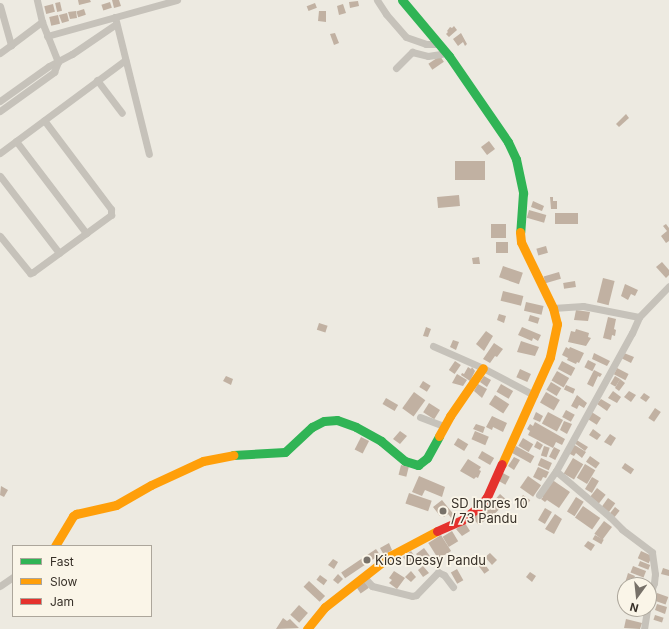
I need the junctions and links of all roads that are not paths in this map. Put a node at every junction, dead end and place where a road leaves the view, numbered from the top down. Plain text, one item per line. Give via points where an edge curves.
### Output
1 (38, 0) edge
2 (177, 0) edge
3 (377, 0) edge
4 (402, 0) edge
5 (0, 6) edge
6 (115, 21) junction
7 (42, 22) junction
8 (47, 36) junction
9 (11, 44) junction
10 (439, 44) junction
11 (0, 53) edge
12 (447, 53) junction
13 (125, 60) junction
14 (58, 62) junction
15 (396, 68) dead end
16 (97, 80) junction
17 (0, 101) edge
18 (0, 111) edge
19 (122, 113) dead end
20 (44, 120) junction
21 (16, 141) junction
22 (0, 153) edge
23 (149, 154) dead end
24 (0, 176) edge
25 (86, 233) junction
26 (0, 236) edge
27 (59, 253) junction
28 (669, 286) edge
29 (553, 308) junction
30 (639, 317) junction
31 (433, 346) dead end
32 (483, 368) junction
33 (534, 395) junction
34 (420, 417) dead end
35 (444, 426) junction
36 (556, 471) junction
37 (539, 495) dead end
38 (56, 545) edge
39 (364, 577) junction
40 (655, 577) edge
41 (12, 578) edge
42 (0, 586) edge
43 (453, 587) dead end
44 (646, 617) edge
45 (307, 629) edge
46 (644, 629) edge

1 - 7 street
2 - 6 street
3 - 10 street via 406,37 426,44
4 - 10 main road
5 - 9 street
6 - 8 street
6 - 13 street
6 - 14 street
7 - 8 street
7 - 9 street
8 - 14 street
9 - 11 street
10 - 12 main road
12 - 15 street via 428,56 412,52
12 - 29 main road via 498,124 516,159 523,193 519,228 521,242
13 - 16 street
13 - 23 street
14 - 17 street
14 - 18 street via 54,72
16 - 19 street
16 - 20 street
20 - 21 street
20 - 25 street via 112,212
21 - 22 street
21 - 25 street
24 - 27 street
25 - 27 street
26 - 27 street via 30,273
28 - 30 street
29 - 30 street via 583,306
29 - 33 main road via 557,324 555,336 550,357
30 - 36 street
31 - 32 street
32 - 33 street
32 - 35 main road
33 - 39 main road via 487,497 480,506 462,520 395,552
34 - 35 street
35 - 38 main road via 427,458 418,465 405,461 381,441 356,427 337,420 317,423 285,452 232,455 203,461 151,485 116,505 76,514
36 - 37 street
36 - 40 street via 652,552
39 - 43 street via 372,586 412,596 438,572 444,575
39 - 45 main road via 333,600
41 - 42 street
44 - 46 street

